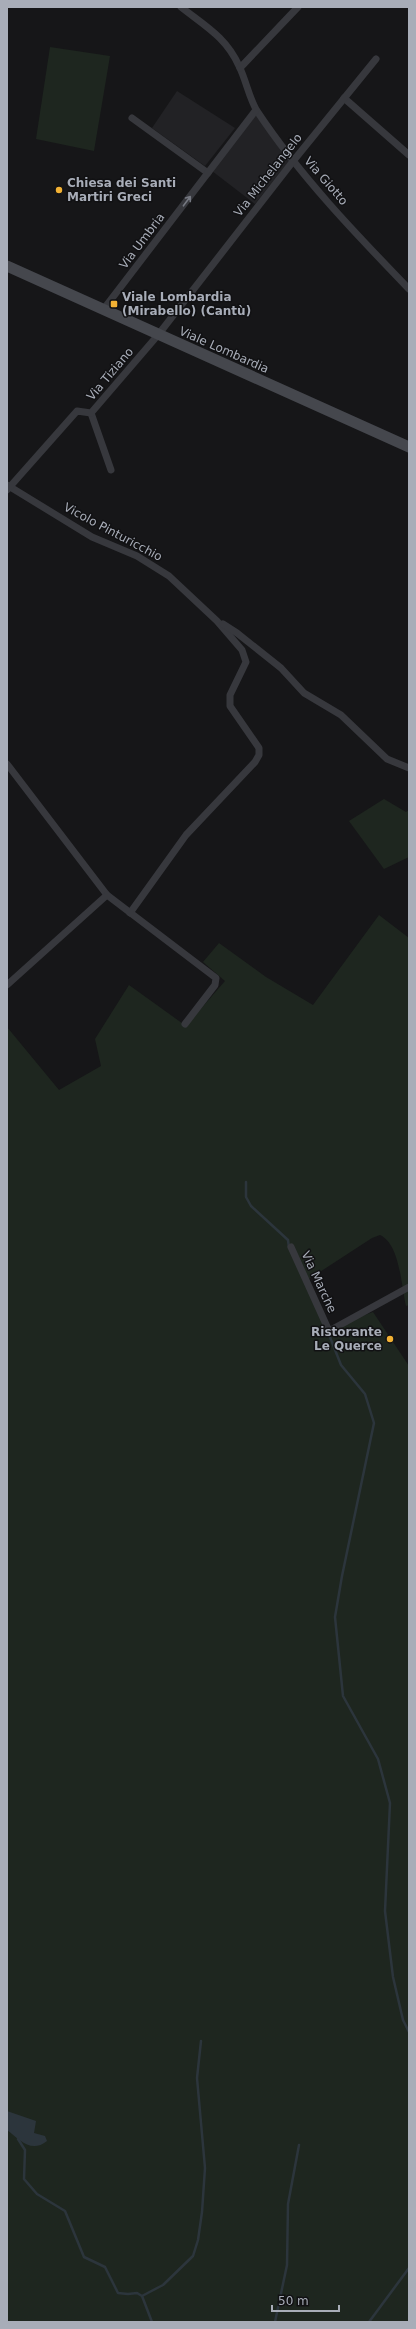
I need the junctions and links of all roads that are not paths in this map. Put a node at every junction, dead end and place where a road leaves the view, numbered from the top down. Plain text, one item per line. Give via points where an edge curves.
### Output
1 (181, 7) edge
2 (298, 7) edge
3 (376, 59) dead end
4 (240, 68) junction
5 (344, 98) junction
6 (256, 110) junction
7 (132, 118) dead end
8 (409, 155) edge
9 (294, 160) junction
10 (208, 173) junction
11 (7, 266) edge
12 (409, 289) edge
13 (103, 310) junction
14 (158, 334) junction
15 (91, 413) junction
16 (409, 447) edge
17 (111, 470) dead end
18 (8, 487) edge
19 (217, 621) junction
20 (7, 764) edge
21 (409, 768) edge
22 (107, 895) junction
23 (130, 913) junction
24 (7, 985) edge
25 (185, 1024) dead end
26 (291, 1247) dead end
27 (409, 1287) edge

1 - 4 street, Via Giotto via 226,42
2 - 4 street
3 - 5 street, Via Michelangelo
4 - 6 street, Via Giotto
5 - 8 street
5 - 9 street, Via Michelangelo
6 - 9 street, Via Giotto
6 - 10 street, Via Umbria
7 - 10 street
9 - 12 street, Via Giotto via 367,246
9 - 14 street, Via Michelangelo
13 -> 10 street, Via Umbria
11 - 13 main road, Viale Lombardia
13 - 14 main road, Viale Lombardia
14 - 15 street, Via Tiziano
14 - 16 main road, Viale Lombardia
15 - 17 street
15 - 18 street, Via Tiziano via 78,411
18 - 19 street, Vicolo Pinturicchio via 92,537 137,556 169,576
19 - 21 street via 237,633 281,668 304,692 341,715 387,759
19 - 23 street via 242,650 246,662 230,695 230,706 259,748 259,755 186,835
20 - 22 street
22 - 23 street
22 - 24 street
23 - 25 street via 216,978 215,985
26 - 27 street, Via Marche via 329,1330

